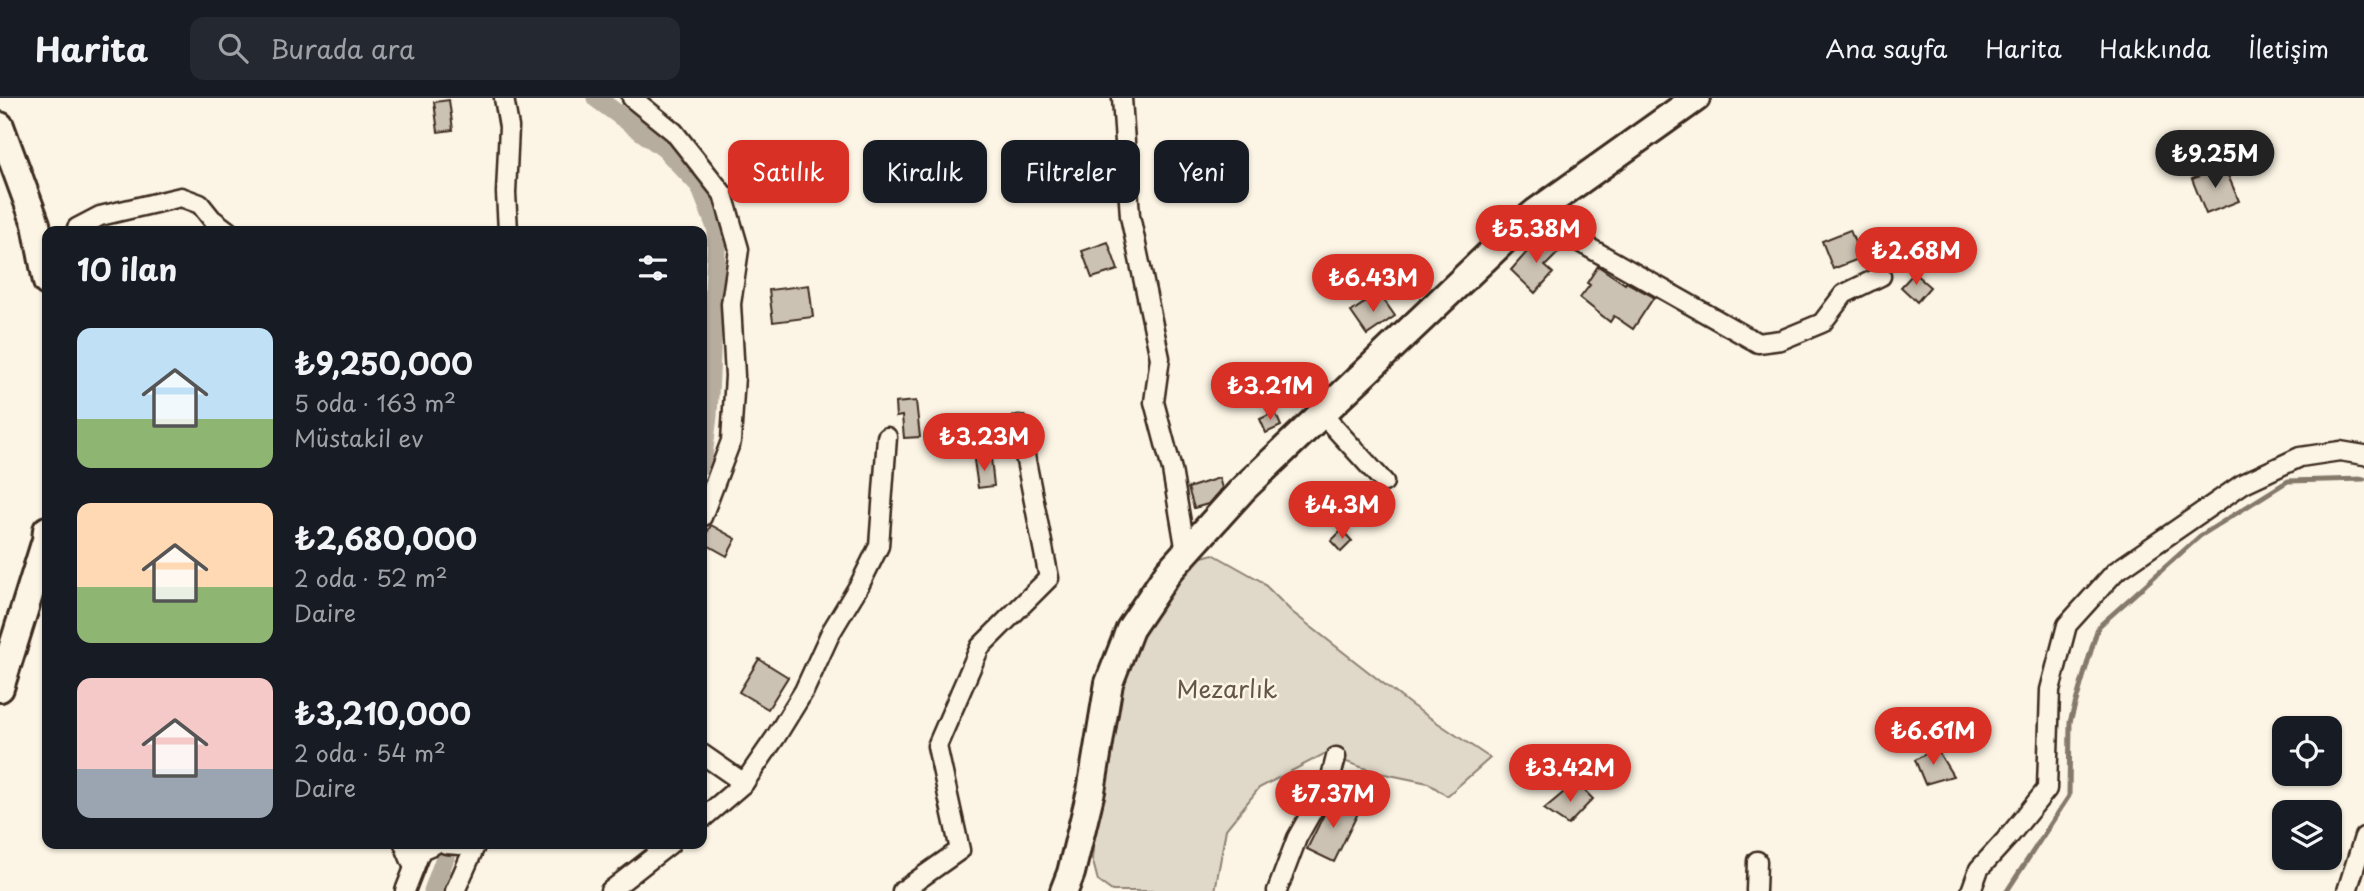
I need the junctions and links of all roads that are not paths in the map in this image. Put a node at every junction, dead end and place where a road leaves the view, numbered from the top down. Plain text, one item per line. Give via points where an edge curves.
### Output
1 (505, 98) edge
2 (632, 98) edge
3 (1122, 98) edge
4 (1676, 98) edge
5 (1696, 98) edge
6 (0, 127) edge
7 (1641, 136) junction
8 (1536, 212) junction
9 (81, 226) edge
10 (221, 226) edge
11 (508, 226) edge
12 (42, 256) edge
13 (1881, 276) dead end
14 (1322, 414) junction
15 (1019, 425) dead end
16 (887, 438) dead end
17 (2364, 455) edge
18 (1384, 482) dead end
19 (707, 504) edge
20 (1186, 552) junction
21 (42, 553) edge
22 (0, 688) edge
23 (707, 757) edge
24 (1336, 757) dead end
25 (744, 783) junction
26 (707, 816) edge
27 (2364, 837) edge
28 (406, 849) edge
29 (423, 849) edge
30 (463, 849) edge
31 (664, 849) edge
32 (1757, 861) dead end
33 (414, 868) junction
34 (1072, 885) edge
35 (620, 888) edge
36 (405, 891) edge
37 (455, 891) edge
38 (902, 891) edge
39 (1277, 891) edge
40 (1756, 891) edge
41 (1971, 891) edge
42 (2347, 891) edge

1 - 11 street
2 - 19 street via 674,132 723,194 739,249 731,304 735,376 731,441
3 - 20 street via 1130,216 1160,358 1154,402
4 - 7 main road
5 - 7 main road
6 - 12 main road via 36,224
7 - 8 main road
8 - 13 street via 1581,243 1758,343 1781,340 1822,323 1844,294
8 - 14 main road
9 - 10 street via 100,216 181,197 200,204
14 - 18 street
14 - 20 main road via 1243,489
15 - 38 street via 1049,579 980,647 937,746 960,850
16 - 25 street via 878,546 804,691
17 - 41 street via 2340,451 2300,457 2244,483 2115,572 2067,625 2050,690 2047,789 1979,869
20 - 34 main road via 1130,629 1109,683
21 - 22 main road
23 - 25 street
24 - 39 street via 1331,778 1297,838
25 - 26 street
27 - 42 street
28 - 33 street
29 - 33 street
30 - 37 street
31 - 35 street
32 - 40 street
33 - 36 street

